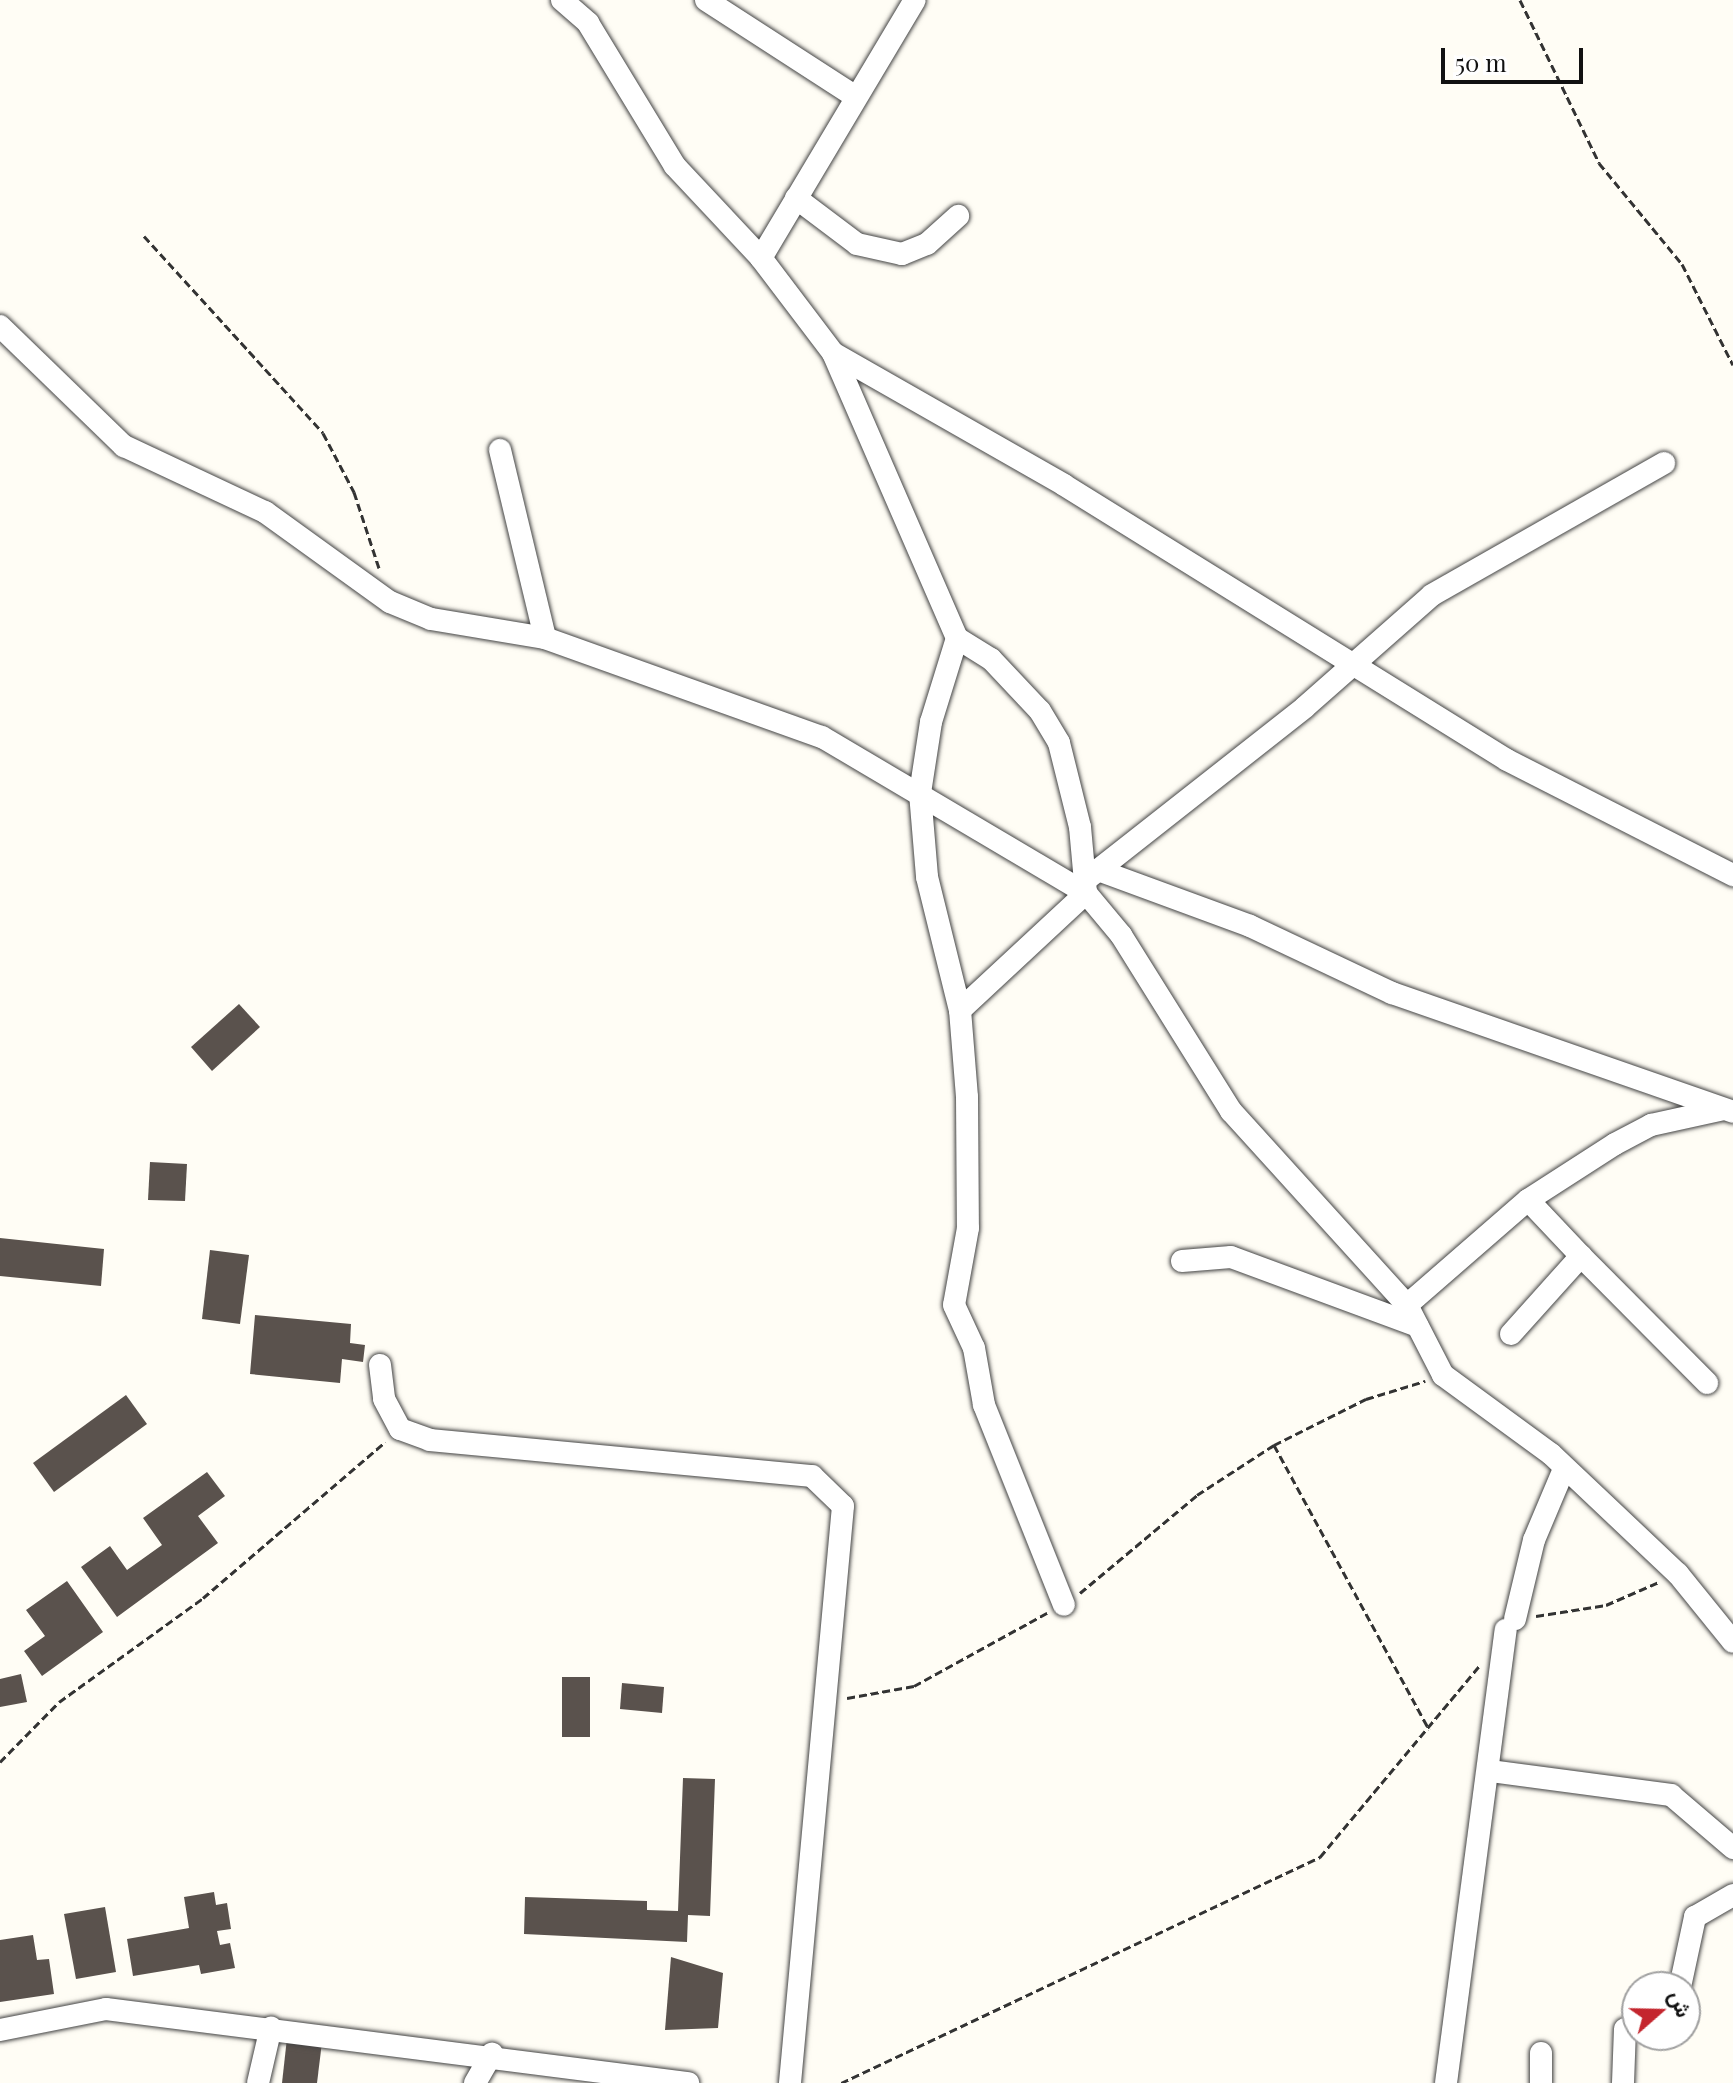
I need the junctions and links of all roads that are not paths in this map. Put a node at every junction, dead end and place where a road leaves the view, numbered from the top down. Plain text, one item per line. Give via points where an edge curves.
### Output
1 (562, 0) edge
2 (706, 0) edge
3 (915, 0) edge
4 (853, 95) junction
5 (796, 198) junction
6 (958, 216) dead end
7 (761, 258) junction
8 (0, 326) edge
9 (833, 353) junction
10 (500, 450) dead end
11 (1664, 463) dead end
12 (545, 638) junction
13 (957, 638) junction
14 (1352, 668) junction
15 (920, 793) junction
16 (1733, 875) edge
17 (1091, 880) junction
18 (960, 1010) junction
19 (1726, 1111) edge
20 (1528, 1200) junction
21 (1581, 1256) junction
22 (1182, 1261) dead end
23 (1407, 1305) junction
24 (1418, 1326) junction
25 (1511, 1334) dead end
26 (380, 1365) dead end
27 (1707, 1383) dead end
28 (1564, 1469) junction
29 (1064, 1605) road end
30 (1733, 1642) edge
31 (1491, 1771) junction
32 (1733, 1848) edge
33 (1733, 1895) edge
34 (1683, 1971) edge
35 (271, 2027) junction
36 (0, 2030) edge
37 (1624, 2051) edge
38 (1541, 2053) dead end
39 (492, 2054) junction
40 (613, 2078) edge
41 (258, 2083) edge
42 (475, 2083) edge
43 (688, 2083) edge
44 (790, 2083) edge
45 (1446, 2083) edge
46 (1541, 2083) edge
47 (1623, 2083) edge

1 - 7 street via 588,23 675,166
2 - 4 street
3 - 4 street
4 - 5 street
5 - 6 street via 857,244 902,254 927,244
5 - 7 street
7 - 9 street
8 - 12 street via 124,446 265,512 390,602 431,619
9 - 13 street
9 - 14 street via 1064,485
10 - 12 street
11 - 14 street via 1432,595 1386,629
12 - 15 street via 822,737
13 - 15 street via 931,722
13 - 17 street via 991,659 1040,711 1059,743
14 - 16 street via 1507,760
14 - 17 street
15 - 17 street
15 - 18 street via 927,877
17 - 18 street
17 - 19 street via 1250,926 1392,993
17 - 23 street via 1231,1111
18 - 29 street via 968,1228 954,1305 978,1364 984,1405
19 - 20 street via 1651,1125
20 - 21 street
20 - 23 street
21 - 25 street
21 - 27 street
22 - 24 street via 1231,1257
23 - 24 street
24 - 28 street via 1443,1375 1519,1425
26 - 44 street via 384,1399 400,1429 430,1440 812,1476 831,1488 843,1506
28 - 30 street via 1678,1574
28 - 31 street via 1534,1540 1510,1625
31 - 32 street via 1671,1795
31 - 45 street
33 - 34 street via 1695,1917
35 - 36 street via 106,2009
35 - 39 street
35 - 41 street
37 - 47 street
38 - 46 street
39 - 40 street
39 - 42 street
40 - 43 street

